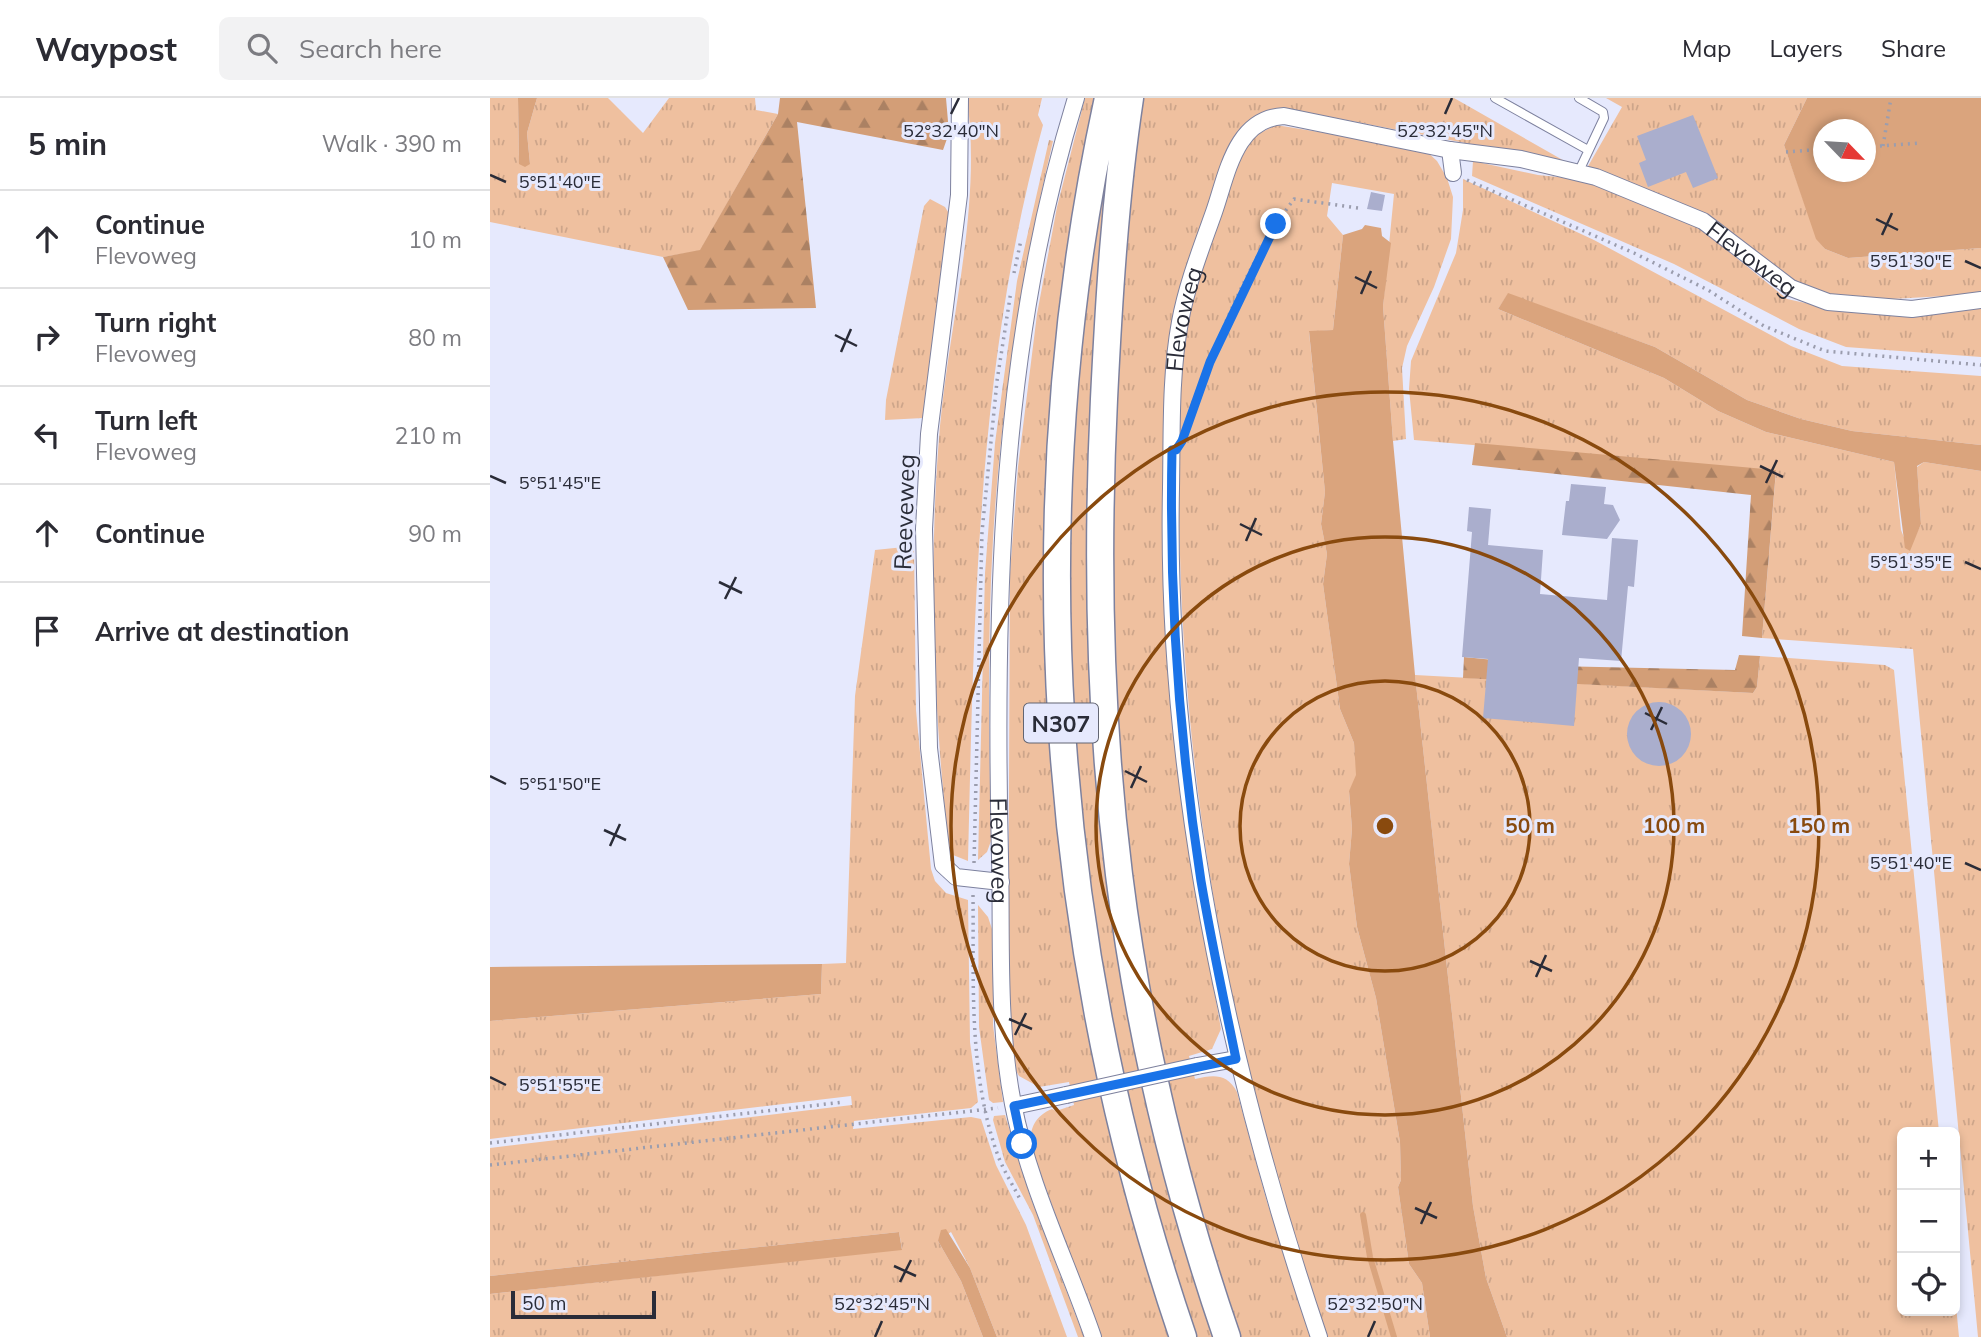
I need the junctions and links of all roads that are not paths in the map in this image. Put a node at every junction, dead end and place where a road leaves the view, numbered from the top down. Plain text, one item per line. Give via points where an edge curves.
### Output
1 (960, 98) edge
2 (1076, 98) edge
3 (1108, 98) edge
4 (1130, 98) edge
5 (1496, 98) edge
6 (1584, 99) edge
7 (1450, 150) junction
8 (1588, 150) junction
9 (1453, 173) road end
10 (1578, 173) junction
11 (1981, 300) edge
12 (1001, 882) junction
13 (1236, 1059) junction
14 (1014, 1106) junction
15 (1093, 1337) edge
16 (1184, 1337) edge
17 (1227, 1337) edge
18 (1319, 1337) edge

1 - 12 street, Reeveweg via 959,195 926,483 929,748 943,865 956,877
2 - 12 street, Flevoweg via 1037,254 1002,533
3 - 16 highway, N307 via 1083,235 1063,406 1058,539 1060,707 1070,835 1096,1002 1137,1184
4 - 17 highway, N307 via 1118,176 1102,441 1099,597 1106,762 1124,927 1142,1032 1188,1215
5 - 8 lane
6 - 8 lane via 1603,112 1604,118
7 - 9 street
7 - 10 street, Flevoweg via 1521,159
7 - 13 street, Flevoweg via 1291,117 1263,121 1240,141 1187,290 1174,372 1172,612 1201,881
8 - 10 lane
10 - 11 street, Flevoweg via 1703,221 1791,288 1828,303 1912,309
12 - 14 street, Flevoweg via 1002,1022
13 - 14 street, bridge
13 - 18 street, Flevoweg
14 - 15 street, Flevoweg via 1033,1182

